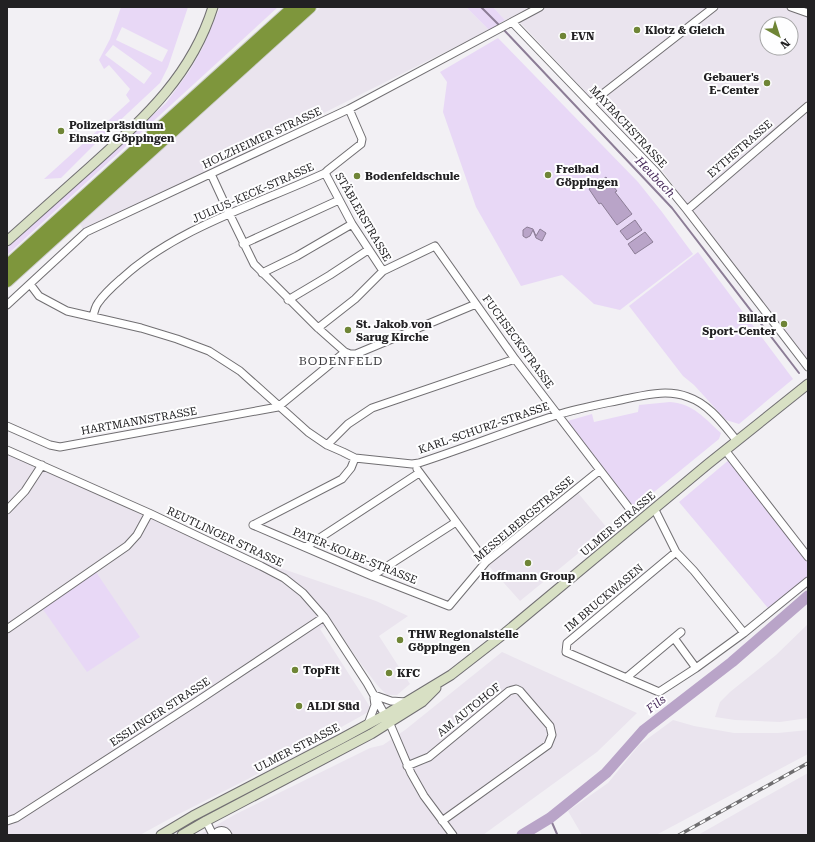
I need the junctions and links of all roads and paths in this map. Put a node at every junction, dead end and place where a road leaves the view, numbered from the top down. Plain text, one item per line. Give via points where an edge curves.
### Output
1 (213, 7) edge
2 (294, 7) edge
3 (310, 7) edge
4 (540, 7) edge
5 (714, 7) edge
6 (791, 7) edge
7 (807, 10) edge
8 (510, 24) junction
9 (591, 104) junction
10 (808, 106) edge
11 (349, 109) junction
12 (325, 173) junction
13 (212, 174) junction
14 (339, 200) junction
15 (687, 210) junction
16 (229, 213) junction
17 (352, 224) junction
18 (7, 241) edge
19 (243, 244) junction
20 (368, 250) junction
21 (7, 266) edge
22 (383, 271) junction
23 (262, 273) junction
24 (7, 281) edge
25 (30, 284) junction
26 (288, 300) junction
27 (476, 304) junction
28 (7, 305) edge
29 (93, 317) junction
30 (318, 328) junction
31 (345, 352) junction
32 (515, 359) junction
33 (808, 367) edge
34 (808, 384) edge
35 (278, 407) junction
36 (558, 415) junction
37 (7, 426) edge
38 (737, 441) junction
39 (327, 445) junction
40 (7, 450) edge
41 (725, 450) junction
42 (355, 458) junction
43 (412, 464) junction
44 (42, 465) junction
45 (600, 470) junction
46 (419, 473) junction
47 (629, 508) dead end
48 (7, 510) edge
49 (655, 510) junction
50 (149, 513) junction
51 (456, 522) junction
52 (306, 548) junction
53 (676, 552) junction
54 (808, 557) edge
55 (486, 562) junction
56 (372, 576) junction
57 (808, 581) edge
58 (449, 606) joint
59 (324, 617) junction
60 (7, 629) edge
61 (681, 632) dead end
62 (744, 633) junction
63 (674, 638) junction
64 (696, 668) junction
65 (626, 678) junction
66 (442, 681) junction
67 (374, 695) junction
68 (406, 702) junction
69 (387, 719) junction
70 (368, 724) junction
71 (407, 766) junction
72 (7, 821) edge
73 (206, 821) junction
74 (442, 822) junction
75 (161, 835) edge
76 (182, 835) edge
77 (214, 835) edge
78 (228, 835) edge
79 (453, 835) edge

1 - 18 main road via 194,53 166,93 119,140
2 - 21 highway
3 - 24 highway
4 - 8 street, HOLZHEIMER STRASSE
5 - 9 street
6 - 7 street
8 - 9 street, MAYBACHSTRASSE
8 - 11 street, HOLZHEIMER STRASSE
9 - 15 street, MAYBACHSTRASSE via 656,172
10 - 15 street, EYTHSTRASSE
11 - 12 street, JULIUS-KECK-STRASSE via 362,139 361,144
11 - 13 street, HOLZHEIMER STRASSE
12 - 14 street, STÄBLERSTRASSE
12 - 16 street, JULIUS-KECK-STRASSE
13 - 16 street
13 - 25 street, HOLZHEIMER STRASSE via 86,232
14 - 17 street, STÄBLERSTRASSE
14 - 19 street
15 - 33 street, MAYBACHSTRASSE
16 - 19 street
16 - 29 street, JULIUS-KECK-STRASSE via 137,264 106,293 97,304
17 - 20 street, STÄBLERSTRASSE
17 - 23 street via 298,256
19 - 23 street
20 - 22 street, STÄBLERSTRASSE
20 - 26 street
22 - 27 street, FUCHSECKSTRASSE via 435,246
22 - 30 street via 355,299
23 - 26 street
25 - 28 street, HOLZHEIMER STRASSE
25 - 29 street, KARL-SCHURZ-STRASSE via 39,296 59,307
26 - 30 street
27 - 31 street via 356,354
27 - 32 street, FUCHSECKSTRASSE
29 - 35 street, KARL-SCHURZ-STRASSE via 141,328 209,351 240,371
30 - 31 street
31 - 35 street
32 - 36 street, FUCHSECKSTRASSE
32 - 39 street via 372,408 348,424
34 - 38 main road, ULMER STRASSE
35 - 37 street, HARTMANNSTRASSE via 60,447
35 - 39 street, KARL-SCHURZ-STRASSE
36 - 38 street, KARL-SCHURZ-STRASSE via 590,406 671,392 698,401 711,411
36 - 43 street, KARL-SCHURZ-STRASSE
36 - 45 street, FUCHSECKSTRASSE
38 - 41 main road, ULMER STRASSE
39 - 42 street, KARL-SCHURZ-STRASSE
40 - 44 street
41 - 49 main road, ULMER STRASSE
41 - 54 street
42 - 43 street, KARL-SCHURZ-STRASSE
42 - 52 street, PATER-KOLBE-STRASSE via 342,480 253,525
43 - 46 street
44 - 48 street via 25,491
44 - 50 street, REUTLINGER STRASSE
45 - 47 street, FUCHSECKSTRASSE
45 - 55 street, MESSELBERGSTRASSE
46 - 51 street
46 - 52 street
49 - 53 street
49 - 66 main road, ULMER STRASSE via 505,633
50 - 59 street, REUTLINGER STRASSE via 284,578 303,593
50 - 60 street via 137,535 126,546
51 - 55 street
51 - 56 street
52 - 56 street, PATER-KOLBE-STRASSE
53 - 62 street
53 - 65 street, IM BRUCKWASEN via 566,643 566,652
55 - 58 street, MESSELBERGSTRASSE
56 - 58 street, PATER-KOLBE-STRASSE
57 - 62 street, IM BRUCKWASEN
59 - 67 street, REUTLINGER STRASSE
59 - 72 street, ESSLINGER STRASSE via 107,760 16,818
61 - 63 street
62 - 64 street, IM BRUCKWASEN
63 - 64 street
63 - 65 street
64 - 65 street, IM BRUCKWASEN via 659,692
66 - 68 main road, ULMER STRASSE
66 - 69 main road, ULMER STRASSE via 422,702
67 - 68 street via 391,701
67 - 69 street, REUTLINGER STRASSE
67 - 70 street via 375,705
68 - 69 main road, ULMER STRASSE
69 - 70 main road, ULMER STRASSE
69 - 71 street
69 - 73 main road, ULMER STRASSE via 328,758
70 - 75 main road, ULMER STRASSE
71 - 74 street
71 - 74 street, AM AUTOHOF via 429,757 509,691 516,689 550,726 552,735 548,745
73 - 76 main road, ULMER STRASSE
73 - 77 street
74 - 79 street
77 - 78 street via 218,831 224,831

